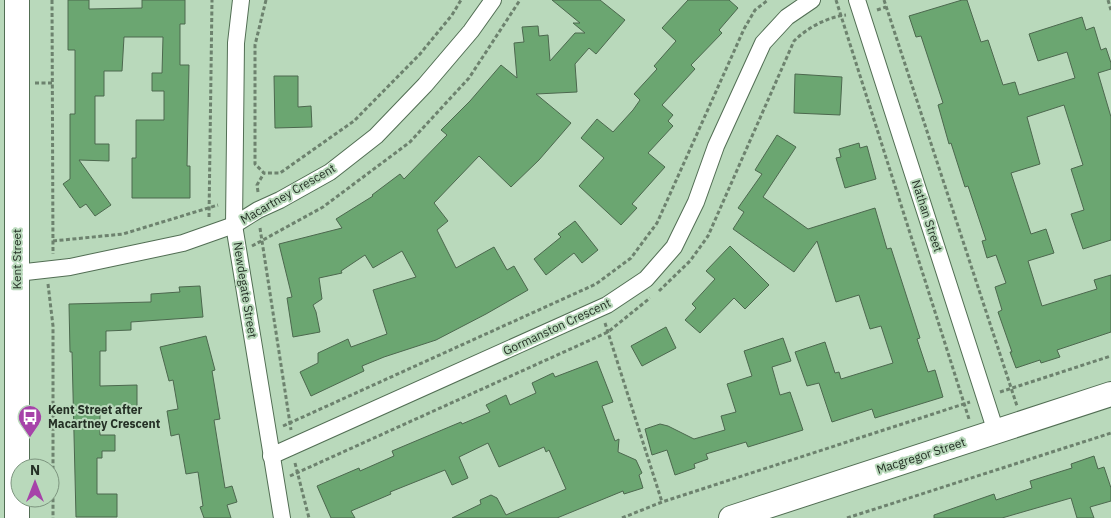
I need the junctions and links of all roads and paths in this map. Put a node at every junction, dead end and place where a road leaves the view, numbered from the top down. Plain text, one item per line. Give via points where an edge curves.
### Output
1 (17, 0) edge
2 (52, 0) edge
3 (212, 0) edge
4 (241, 0) edge
5 (266, 0) edge
6 (461, 0) edge
7 (492, 0) edge
8 (768, 0) edge
9 (812, 0) edge
10 (836, 0) edge
11 (884, 0) edge
12 (1108, 0) edge
13 (859, 7) edge
14 (886, 7) junction
15 (1111, 10) edge
16 (841, 16) junction
17 (264, 172) junction
18 (257, 185) junction
19 (235, 199) junction
20 (208, 209) junction
21 (258, 210) junction
22 (234, 226) junction
23 (209, 234) junction
24 (53, 241) junction
25 (54, 269) junction
26 (17, 273) junction
27 (600, 308) junction
28 (608, 332) junction
29 (1111, 356) edge
30 (1011, 389) junction
31 (1111, 394) edge
32 (985, 396) junction
33 (965, 403) junction
34 (290, 422) junction
35 (1022, 423) junction
36 (268, 433) junction
37 (1111, 433) edge
38 (986, 436) junction
39 (293, 446) junction
40 (272, 456) junction
41 (297, 472) junction
42 (276, 484) junction
43 (662, 502) junction
44 (17, 518) edge
45 (53, 518) edge
46 (282, 518) edge
47 (310, 518) edge
48 (622, 518) edge
49 (731, 518) edge
50 (847, 518) edge

1 - 26 main road, Kent Street
2 - 24 path
3 - 20 path
4 - 19 street, Newdegate Street via 236,43
5 - 17 path via 255,45 255,164
6 - 17 path via 420,54 354,121 280,172
7 - 21 street, Macartney Crescent via 471,31 376,136 330,172
8 - 34 path via 755,10 744,29 657,224 631,258 596,284
9 - 27 street, Gormanston Crescent via 787,17 763,43 674,247 646,279
10 - 16 path
11 - 14 path
12 - 15 path
13 - 14 path
13 - 16 path
13 - 32 street, Nathan Street
14 - 30 path
16 - 28 path via 819,23 794,41 708,236 690,261
16 - 33 path
17 - 18 path
18 - 19 path
18 - 21 path
19 - 20 path
19 - 22 street, Newdegate Street
20 - 23 path
20 - 24 path via 122,234
21 - 22 street, Macartney Crescent
21 - 34 path
22 - 23 street, Macartney Crescent
22 - 36 street, Newdegate Street
23 - 25 street, Macartney Crescent via 123,257
24 - 25 path
25 - 26 street, Macartney Crescent
25 - 45 path via 48,281 53,326
26 - 44 main road, Kent Street
27 - 28 path
27 - 39 street, Gormanston Crescent
28 - 41 path
28 - 43 path
29 - 30 path
30 - 32 path
30 - 35 path
31 - 35 main road, Macgregor Street
32 - 33 path
32 - 38 street, Nathan Street
33 - 38 path
33 - 43 path
34 - 36 path
34 - 39 path
35 - 38 main road, Macgregor Street
36 - 40 street, Newdegate Street
37 - 50 path
38 - 49 main road, Macgregor Street
39 - 40 street, Gormanston Crescent
39 - 41 path
40 - 42 street, Newdegate Street
41 - 42 path
41 - 47 path
42 - 46 street, Newdegate Street
43 - 48 path

